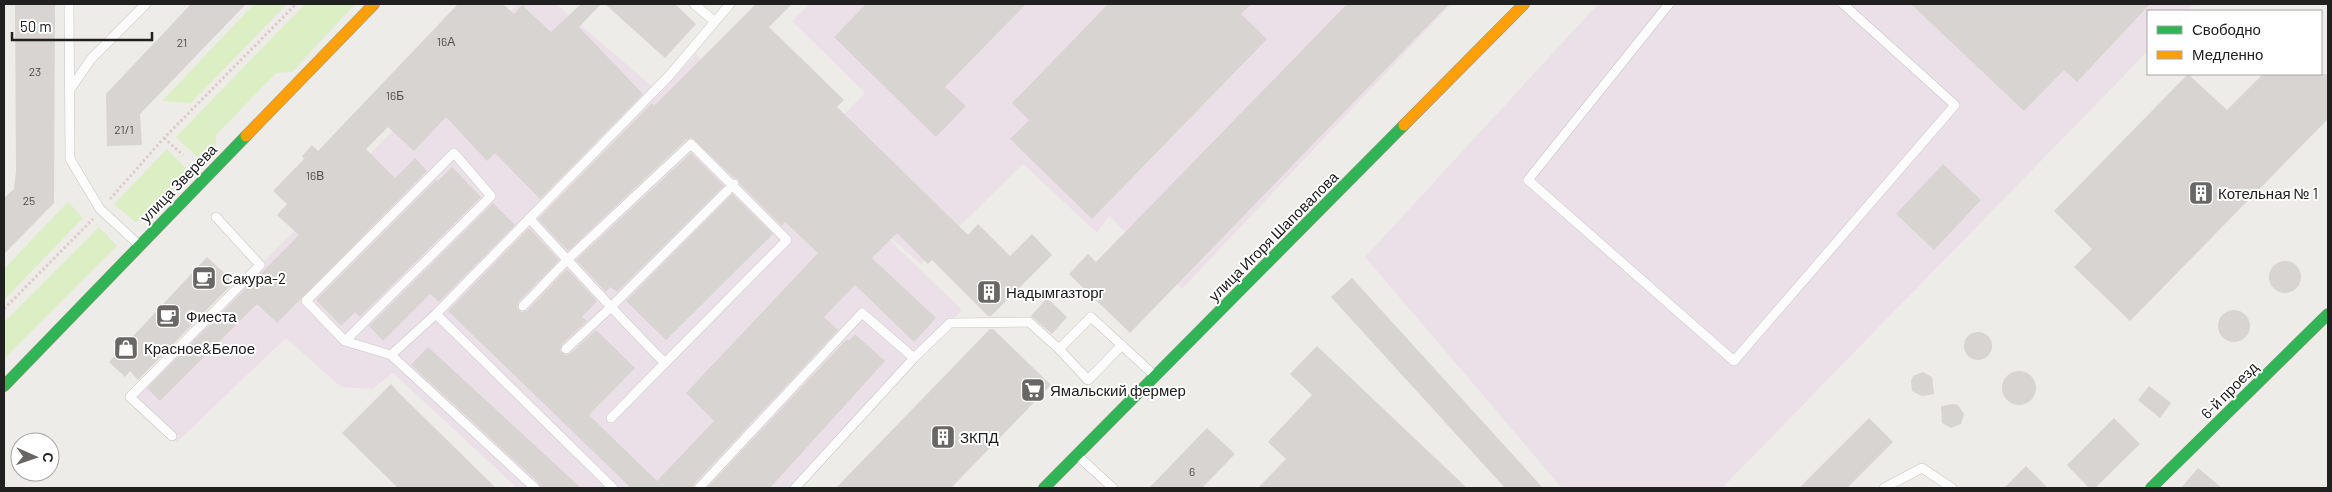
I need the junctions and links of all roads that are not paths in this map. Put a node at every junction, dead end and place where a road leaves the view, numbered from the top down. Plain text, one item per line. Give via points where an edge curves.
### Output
1 (69, 4) edge
2 (146, 4) edge
3 (374, 4) edge
4 (694, 4) edge
5 (730, 4) edge
6 (1524, 4) edge
7 (1669, 4) edge
8 (1843, 4) edge
9 (714, 22) junction
10 (69, 91) junction
11 (734, 184) junction
12 (216, 217) dead end
13 (529, 218) junction
14 (139, 245) junction
15 (568, 260) junction
16 (523, 306) dead end
17 (610, 308) junction
18 (436, 314) junction
19 (2328, 314) edge
20 (345, 341) junction
21 (1122, 345) junction
22 (566, 349) dead end
23 (1060, 349) junction
24 (391, 356) junction
25 (914, 358) junction
26 (665, 363) junction
27 (1155, 376) junction
28 (4, 386) edge
29 (611, 418) dead end
30 (172, 436) dead end
31 (1077, 456) junction
32 (535, 488) edge
33 (612, 488) edge
34 (699, 488) edge
35 (795, 488) edge
36 (1044, 488) edge
37 (1112, 488) edge
38 (1884, 488) edge
39 (1952, 488) edge
40 (2151, 488) edge

1 - 10 lane
2 - 10 lane via 91,59
3 - 14 street, улица Зверева
4 - 9 lane
5 - 9 lane
6 - 27 street, улица Игоря Шаповалова
7 - 8 lane via 1528,180 1734,361 1955,105
9 - 13 lane via 668,76
10 - 14 lane via 70,159 100,209
11 - 15 lane via 691,144
11 - 17 lane
11 - 26 lane via 787,240
12 - 30 lane via 260,265 130,397
13 - 15 lane
13 - 18 lane
14 - 28 street, улица Зверева
15 - 16 lane
15 - 17 lane
17 - 22 lane
17 - 26 lane
18 - 24 lane
18 - 33 lane
19 - 40 street, 6-й проезд
20 - 20 lane via 491,196 454,153 306,300
20 - 24 lane
21 - 23 lane via 1091,317
21 - 23 lane via 1088,380
21 - 27 lane
23 - 25 lane via 1029,322 950,323
24 - 32 lane
25 - 34 lane via 862,313
25 - 35 lane
26 - 29 lane
27 - 31 street, улица Игоря Шаповалова
31 - 36 street, улица Игоря Шаповалова
31 - 37 lane
38 - 39 lane via 1922,468

